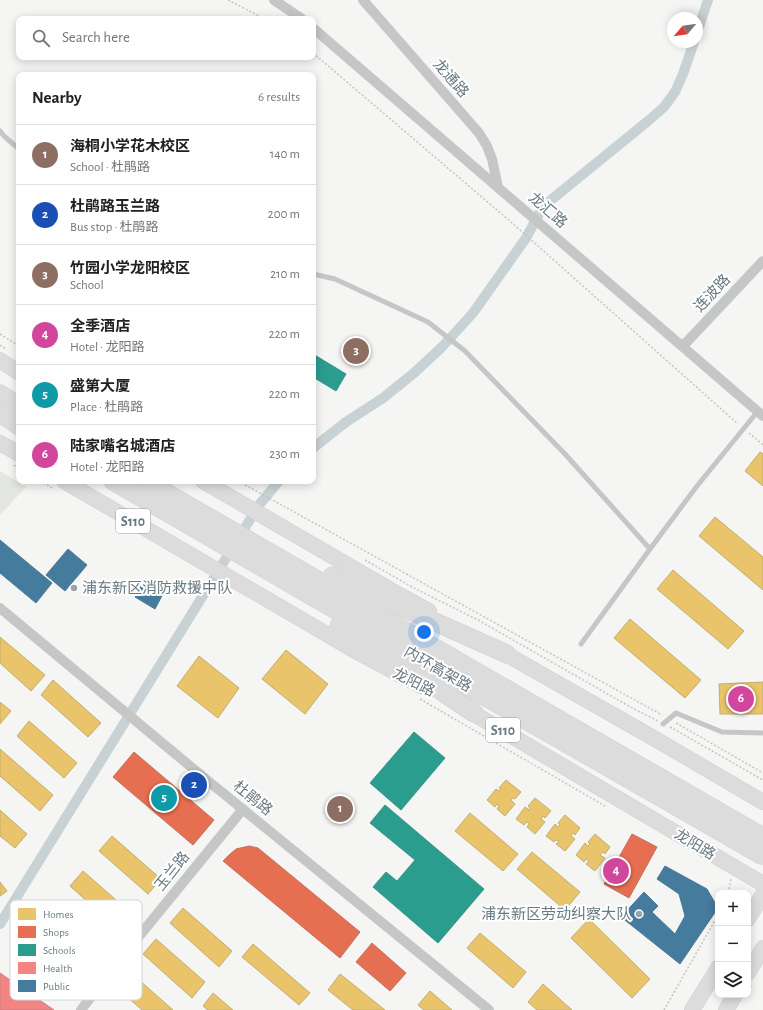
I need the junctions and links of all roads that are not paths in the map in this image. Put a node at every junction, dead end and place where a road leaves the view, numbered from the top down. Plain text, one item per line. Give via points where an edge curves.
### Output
1 (274, 0) edge
2 (363, 0) edge
3 (298, 16) edge
4 (316, 31) edge
5 (0, 131) edge
6 (16, 146) edge
7 (498, 187) junction
8 (763, 261) edge
9 (316, 275) edge
10 (683, 346) junction
11 (0, 360) edge
12 (16, 371) edge
13 (0, 394) edge
14 (16, 404) edge
15 (0, 413) edge
16 (760, 413) edge
17 (16, 424) edge
18 (0, 443) edge
19 (16, 452) edge
20 (69, 484) edge
21 (118, 484) edge
22 (150, 484) edge
23 (157, 484) edge
24 (208, 484) edge
25 (220, 532) junction
26 (650, 549) junction
27 (252, 559) junction
28 (0, 608) edge
29 (581, 644) dead end
30 (507, 654) junction
31 (516, 704) junction
32 (474, 713) joint
33 (663, 724) road end
34 (763, 733) edge
35 (763, 802) edge
36 (243, 808) junction
37 (763, 838) edge
38 (763, 856) edge
39 (763, 884) edge
40 (763, 894) edge
41 (751, 914) edge
42 (142, 932) edge
43 (763, 948) edge
44 (751, 968) edge
45 (715, 973) edge
46 (733, 998) edge
47 (89, 1000) edge
48 (81, 1010) edge
49 (489, 1010) edge
50 (692, 1010) edge
51 (726, 1010) edge

1 - 3 street
2 - 7 street, 龙通路 via 479,133 492,160
4 - 7 street, 龙汇路
5 - 6 lane
7 - 10 street, 龙汇路
8 - 10 street, 连波路
9 - 26 lane via 335,279 428,322 465,351 565,454
10 - 16 street, 龙汇路
11 - 12 main road
13 - 14 highway
15 - 17 highway
16 - 26 lane via 697,486
18 - 19 main road
20 - 27 main road, S110 via 202,562
21 - 25 highway, 内环高架路 via 186,523
22 - 25 highway, 内环高架路
23 - 25 highway
24 - 30 main road via 394,592
25 - 27 highway, 内环高架路
25 - 27 highway
26 - 29 lane
27 - 30 highway via 342,581
27 - 31 highway, 内环高架路
27 - 32 highway via 312,610 383,652
28 - 36 street, 杜鹃路
30 - 35 main road
31 - 37 highway, 内环高架路, bridge
31 - 38 highway, 内环高架路, bridge
32 - 39 main road, 龙阳路 / S110
33 - 34 lane via 676,712 722,732
36 - 42 street, 玉兰路
36 - 49 street, 杜鹃路
40 - 41 main road
43 - 44 main road
45 - 50 main road
46 - 51 main road
47 - 48 street, 玉兰路

